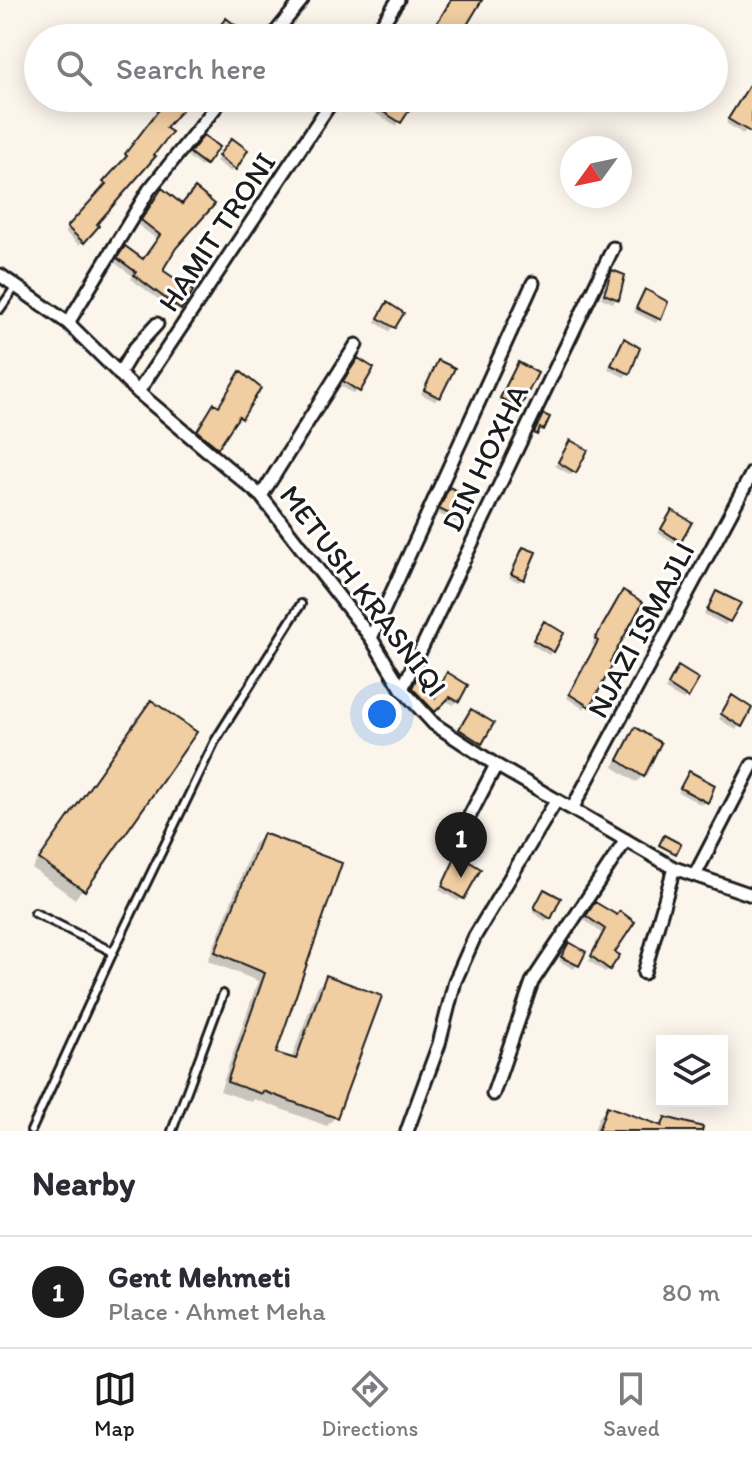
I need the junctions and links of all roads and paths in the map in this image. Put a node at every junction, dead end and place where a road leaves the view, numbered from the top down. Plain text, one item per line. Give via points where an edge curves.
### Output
1 (302, 0) edge
2 (398, 0) edge
3 (282, 24) edge
4 (382, 24) edge
5 (212, 112) edge
6 (325, 112) edge
7 (613, 248) dead end
8 (0, 275) edge
9 (533, 283) dead end
10 (16, 286) junction
11 (0, 309) edge
12 (68, 323) junction
13 (157, 324) dead end
14 (356, 345) dead end
15 (119, 374) junction
16 (138, 392) junction
17 (752, 473) edge
18 (261, 496) junction
19 (301, 604) dead end
20 (371, 638) junction
21 (402, 689) junction
22 (496, 765) junction
23 (752, 765) edge
24 (556, 801) junction
25 (572, 809) junction
26 (626, 840) junction
27 (456, 842) dead end
28 (674, 868) junction
29 (695, 875) junction
30 (752, 895) edge
31 (35, 913) dead end
32 (113, 952) junction
33 (644, 973) dead end
34 (223, 994) dead end
35 (493, 1094) dead end
36 (31, 1131) edge
37 (172, 1131) edge
38 (407, 1131) edge

1 - 3 street
2 - 4 street
5 - 12 street via 149,190
6 - 16 street, HAMIT TRONI
7 - 21 street, DIN HOXHA
8 - 10 street, METUSH KRASNIQI
9 - 20 street
10 - 11 lane
10 - 12 street, METUSH KRASNIQI
12 - 15 street, METUSH KRASNIQI
13 - 15 street
14 - 18 street
15 - 16 street, METUSH KRASNIQI
16 - 18 street, METUSH KRASNIQI
17 - 25 street, NJAZI ISMAJLI
18 - 20 street, METUSH KRASNIQI
19 - 32 lane via 215,741
20 - 21 street, METUSH KRASNIQI
21 - 22 street, METUSH KRASNIQI via 434,724
22 - 24 street, METUSH KRASNIQI
22 - 27 street
23 - 29 street
24 - 25 street, METUSH KRASNIQI
24 - 38 street via 475,936 455,981
25 - 26 street, METUSH KRASNIQI
26 - 28 street, METUSH KRASNIQI
26 - 35 street via 532,982
28 - 29 street, METUSH KRASNIQI
28 - 33 street
29 - 30 street, METUSH KRASNIQI
31 - 32 lane
32 - 36 lane
34 - 37 lane

